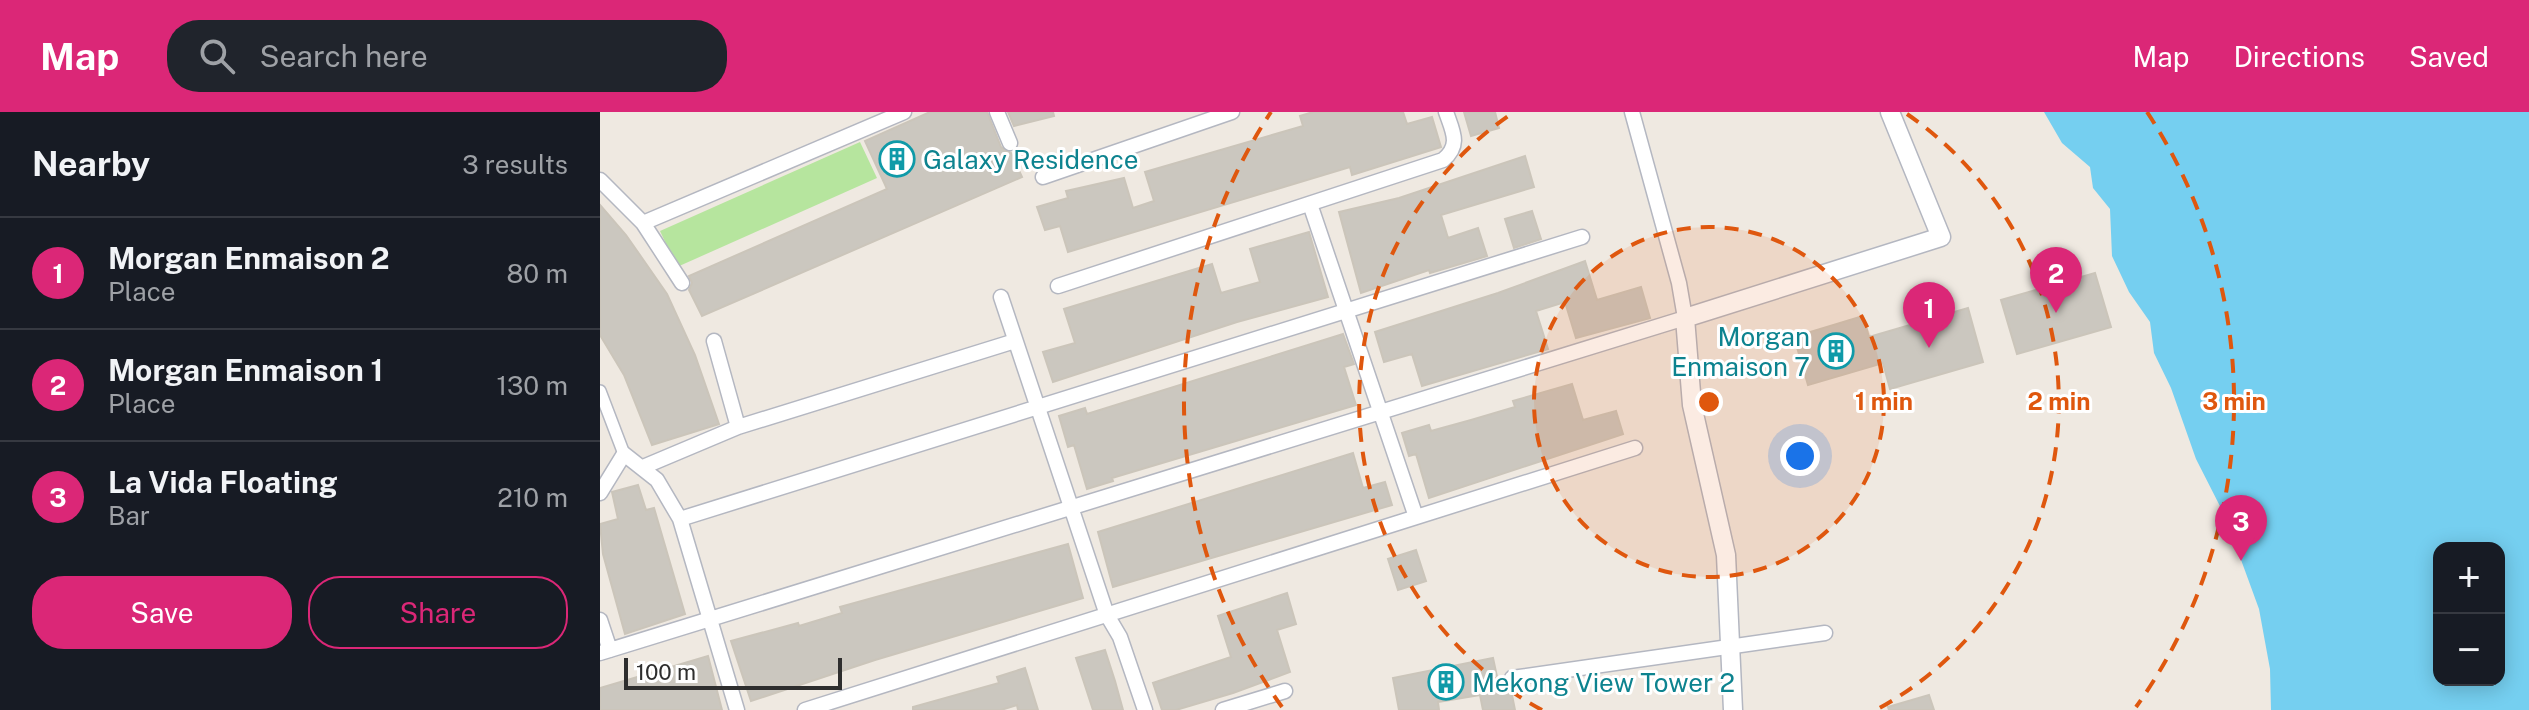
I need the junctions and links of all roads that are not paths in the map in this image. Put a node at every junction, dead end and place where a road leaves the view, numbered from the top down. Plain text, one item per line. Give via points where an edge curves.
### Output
1 (904, 112) edge
2 (997, 112) edge
3 (1232, 112) edge
4 (1446, 112) edge
5 (1632, 112) edge
6 (1890, 112) edge
7 (1010, 143) dead end
8 (1043, 177) dead end
9 (600, 180) edge
10 (1310, 204) junction
11 (643, 223) junction
12 (1582, 237) dead end
13 (682, 283) dead end
14 (1058, 286) dead end
15 (1001, 297) dead end
16 (1346, 311) junction
17 (1685, 318) junction
18 (714, 341) dead end
19 (1015, 341) junction
20 (600, 391) edge
21 (1038, 407) junction
22 (1381, 412) junction
23 (738, 427) junction
24 (1635, 448) dead end
25 (624, 454) junction
26 (643, 467) junction
27 (600, 493) edge
28 (1071, 508) junction
29 (1416, 517) junction
30 (680, 519) junction
31 (1107, 615) junction
32 (711, 619) junction
33 (600, 620) edge
34 (1825, 633) dead end
35 (1731, 645) junction
36 (605, 652) edge
37 (1512, 678) dead end
38 (1285, 691) dead end
39 (737, 710) edge
40 (805, 710) edge
41 (1145, 710) edge
42 (1223, 710) edge
43 (1733, 710) edge

1 - 11 street
2 - 7 street
3 - 8 street
4 - 10 street via 1455,140 1453,152 1443,160
5 - 17 street
6 - 17 street via 1941,237
9 - 11 street
10 - 14 street
10 - 16 street
11 - 13 street
12 - 16 street
15 - 19 street
16 - 21 street
16 - 22 street
17 - 22 street
17 - 35 street via 1692,405 1726,555
18 - 23 street
19 - 21 street
19 - 23 street
20 - 25 street
21 - 28 street
21 - 30 street
22 - 28 street
22 - 29 street
23 - 26 street
24 - 29 street
25 - 26 street
25 - 27 street
26 - 30 street
28 - 31 street
28 - 32 street
29 - 31 street
30 - 32 street
31 - 40 street
31 - 41 street
32 - 36 street
32 - 39 street
33 - 36 street
34 - 35 street
35 - 37 street
35 - 43 street
38 - 42 street

